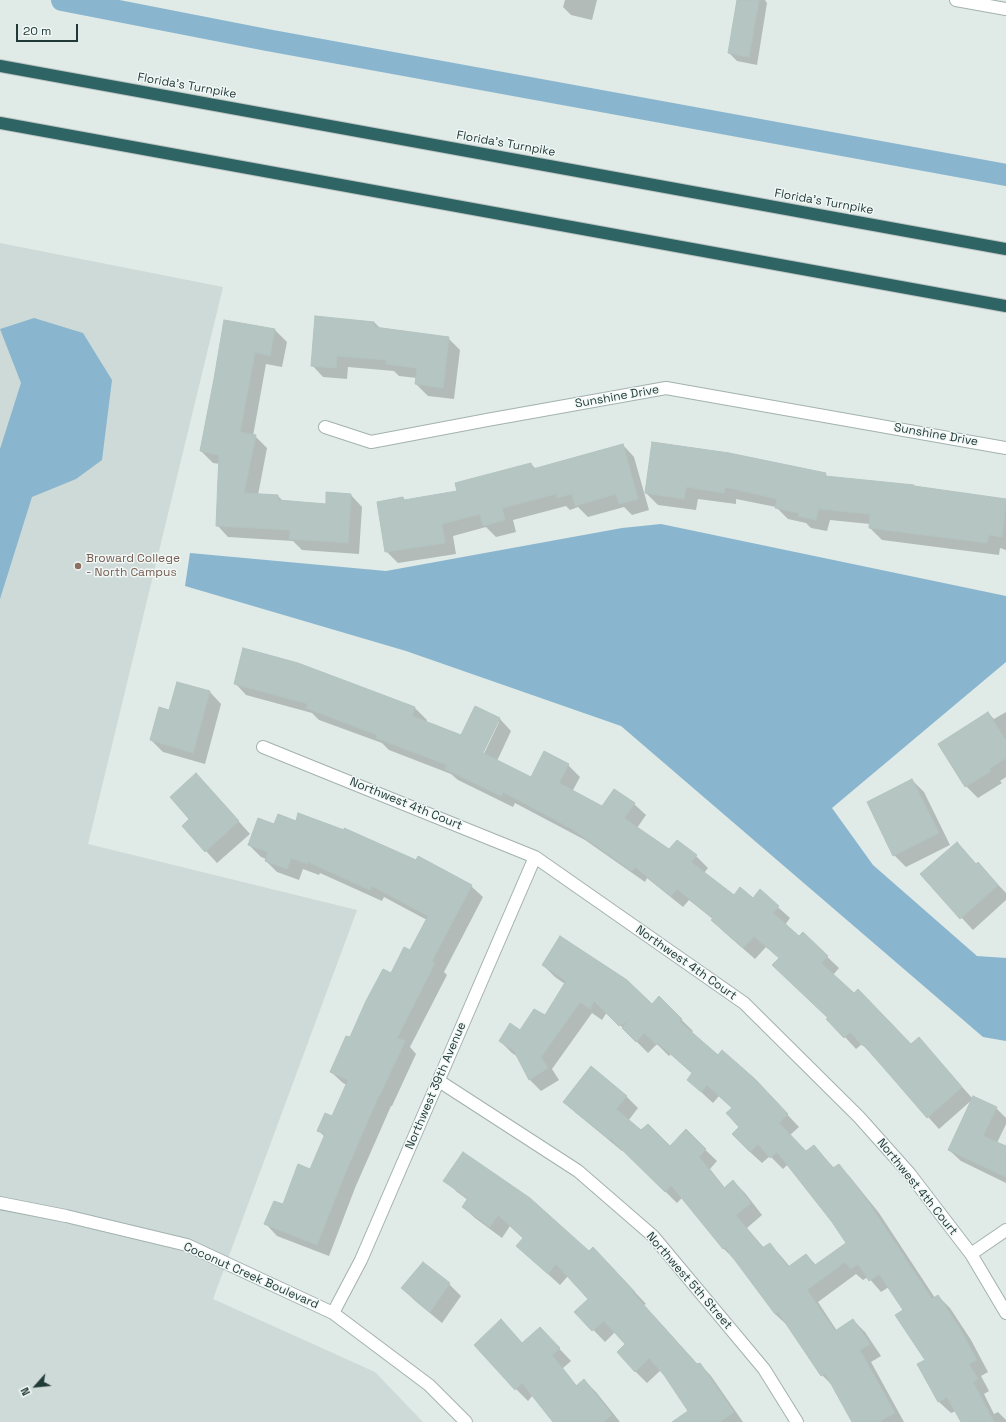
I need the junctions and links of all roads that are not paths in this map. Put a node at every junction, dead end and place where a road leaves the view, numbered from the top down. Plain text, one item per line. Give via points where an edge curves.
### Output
1 (956, 0) edge
2 (1006, 9) edge
3 (0, 66) edge
4 (0, 123) edge
5 (1006, 250) edge
6 (1006, 306) edge
7 (325, 427) dead end
8 (1006, 448) edge
9 (263, 747) dead end
10 (535, 857) junction
11 (439, 1081) junction
12 (0, 1203) edge
13 (1006, 1230) edge
14 (971, 1254) junction
15 (334, 1313) junction
16 (1006, 1313) edge
17 (466, 1422) edge
18 (797, 1422) edge

1 - 2 street
3 - 5 highway, Florida's Turnpike
4 - 6 highway
7 - 8 street, Sunshine Drive via 371,442 666,388
9 - 10 street, Northwest 4th Court
10 - 11 street, Northwest 39th Avenue
10 - 14 street, Northwest 4th Court via 744,1003 859,1117 909,1173
11 - 15 street, Northwest 39th Avenue via 361,1260
11 - 18 street, Northwest 5th Street via 578,1171 653,1236 764,1369
12 - 15 street, Coconut Creek Boulevard via 187,1245
13 - 14 street
14 - 16 street, Northwest 4th Court
15 - 17 street, Coconut Creek Boulevard via 430,1384

